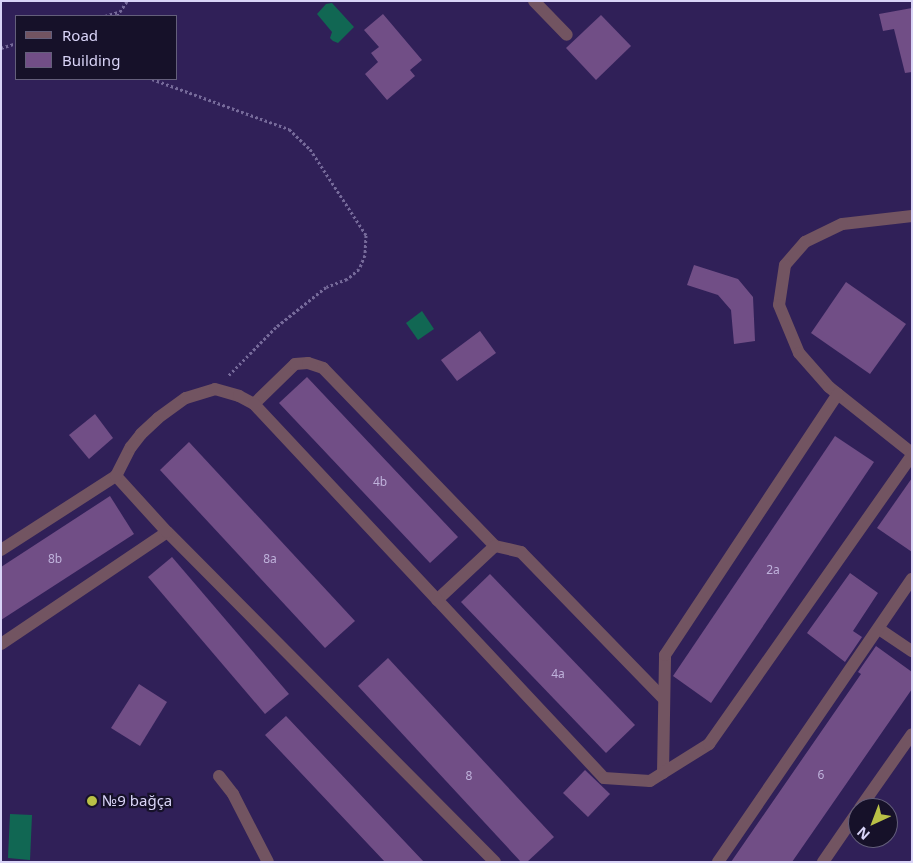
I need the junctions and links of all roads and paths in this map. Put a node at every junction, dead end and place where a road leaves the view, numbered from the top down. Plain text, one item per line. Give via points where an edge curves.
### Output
1 (127, 1) edge
2 (534, 1) edge
3 (118, 14) edge
4 (567, 35) dead end
5 (15, 43) edge
6 (1, 48) edge
7 (155, 80) edge
8 (912, 216) edge
9 (215, 389) junction
10 (838, 394) junction
11 (254, 404) junction
12 (912, 454) edge
13 (116, 476) junction
14 (167, 532) junction
15 (494, 546) junction
16 (1, 550) edge
17 (912, 579) edge
18 (437, 600) junction
19 (879, 629) junction
20 (1, 644) edge
21 (912, 651) edge
22 (663, 698) junction
23 (912, 734) edge
24 (663, 773) junction
25 (219, 776) dead end
26 (867, 798) edge
27 (848, 826) edge
28 (268, 862) edge
29 (494, 862) edge
30 (718, 862) edge
31 (823, 862) edge

1 - 3 path
2 - 4 street
5 - 6 path
7 - 9 path via 289,129 310,149 366,235 365,255 359,269 347,279 326,287 276,326
8 - 10 street via 842,224 805,242 785,265 779,305 799,353
9 - 11 street
9 - 13 street via 186,398 158,418 131,447
10 - 12 street
10 - 22 street via 665,655
11 - 15 street via 295,364 308,363 323,368
11 - 18 street
12 - 24 street via 709,744
13 - 14 street
13 - 16 street
14 - 20 street
14 - 29 street
15 - 18 street
15 - 22 street via 521,552
17 - 19 street
18 - 24 street via 604,778 650,781
19 - 21 street
19 - 30 street
22 - 24 street
23 - 26 street
25 - 28 street via 233,794
27 - 31 street

